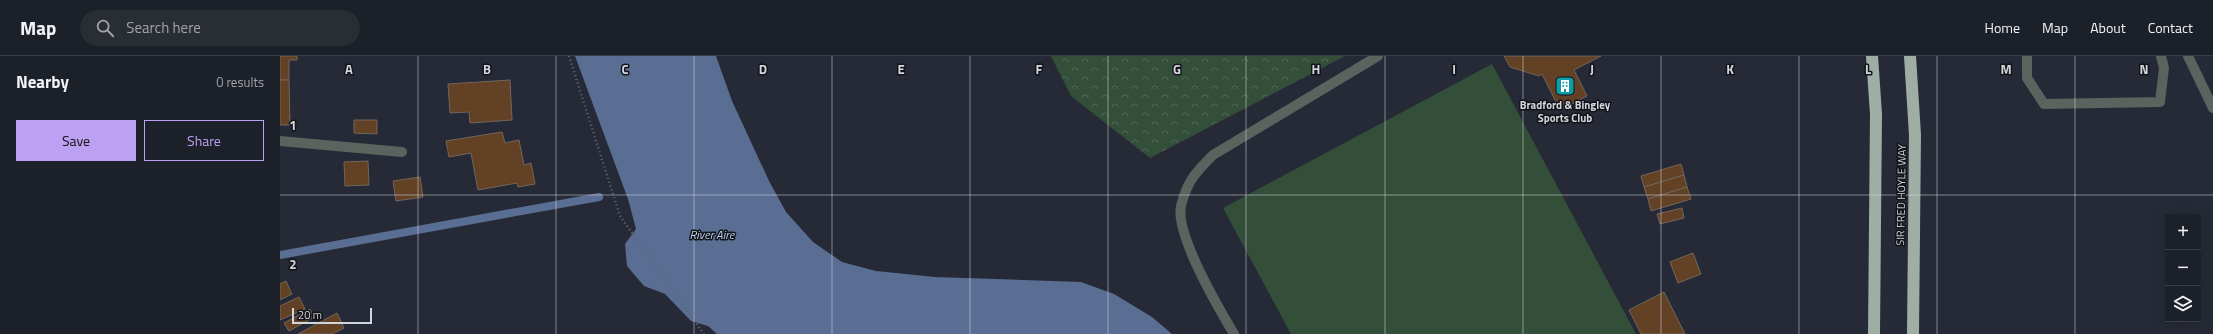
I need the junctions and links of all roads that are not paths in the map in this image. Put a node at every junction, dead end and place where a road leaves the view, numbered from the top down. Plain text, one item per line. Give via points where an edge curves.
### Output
1 (1378, 56) edge
2 (1872, 56) edge
3 (1910, 56) edge
4 (2027, 56) edge
5 (2161, 56) edge
6 (2188, 56) edge
7 (2213, 108) edge
8 (280, 141) edge
9 (402, 152) dead end
10 (1234, 334) edge
11 (1874, 334) edge
12 (1913, 334) edge

1 - 10 street via 1213,155 1192,176 1181,207 1185,238
2 - 11 highway via 1876,114
3 - 12 highway, SIR FRED HOYLE WAY via 1915,136
4 - 5 street via 2027,78 2044,104 2160,102 2164,68
6 - 7 street
8 - 9 street

